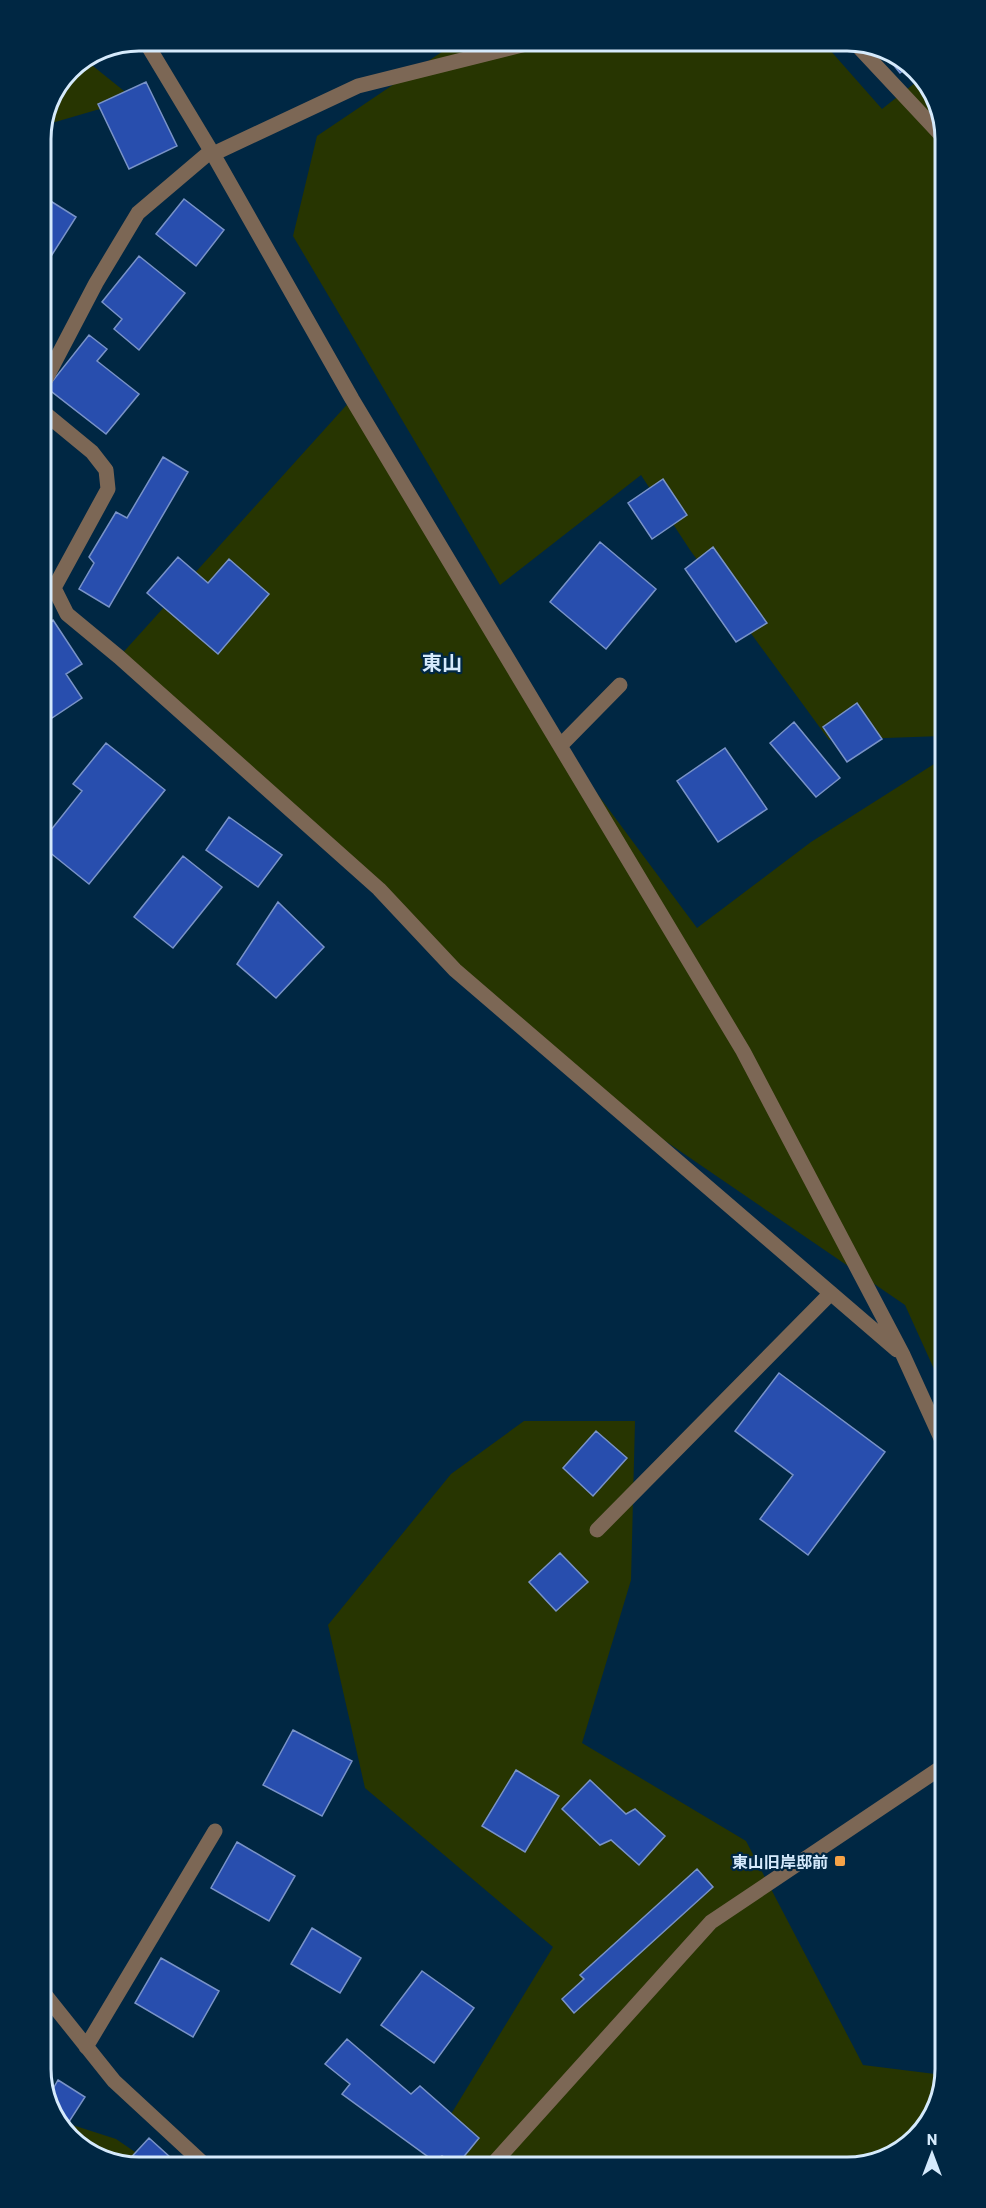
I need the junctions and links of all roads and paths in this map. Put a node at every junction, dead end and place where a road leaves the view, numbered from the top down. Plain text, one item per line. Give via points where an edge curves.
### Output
1 (152, 51) edge
2 (498, 51) edge
3 (864, 53) edge
4 (934, 127) edge
5 (212, 152) junction
6 (51, 369) edge
7 (51, 418) edge
8 (620, 685) dead end
9 (561, 745) junction
10 (831, 1293) junction
11 (903, 1355) junction
12 (935, 1425) edge
13 (597, 1530) dead end
14 (935, 1772) edge
15 (215, 1831) dead end
16 (51, 2002) edge
17 (86, 2047) junction
18 (196, 2157) edge
19 (499, 2157) edge

1 - 5 street
2 - 5 street via 358,86
3 - 4 street
5 - 6 street via 138,213
5 - 9 street via 352,399
7 - 10 street via 92,452 106,470 108,489 54,588 67,614 379,888 455,970
8 - 9 street
9 - 11 street via 743,1051
10 - 11 street
10 - 13 street
11 - 12 street
14 - 19 street via 711,1922
15 - 17 street
16 - 17 street
17 - 18 street via 114,2081

